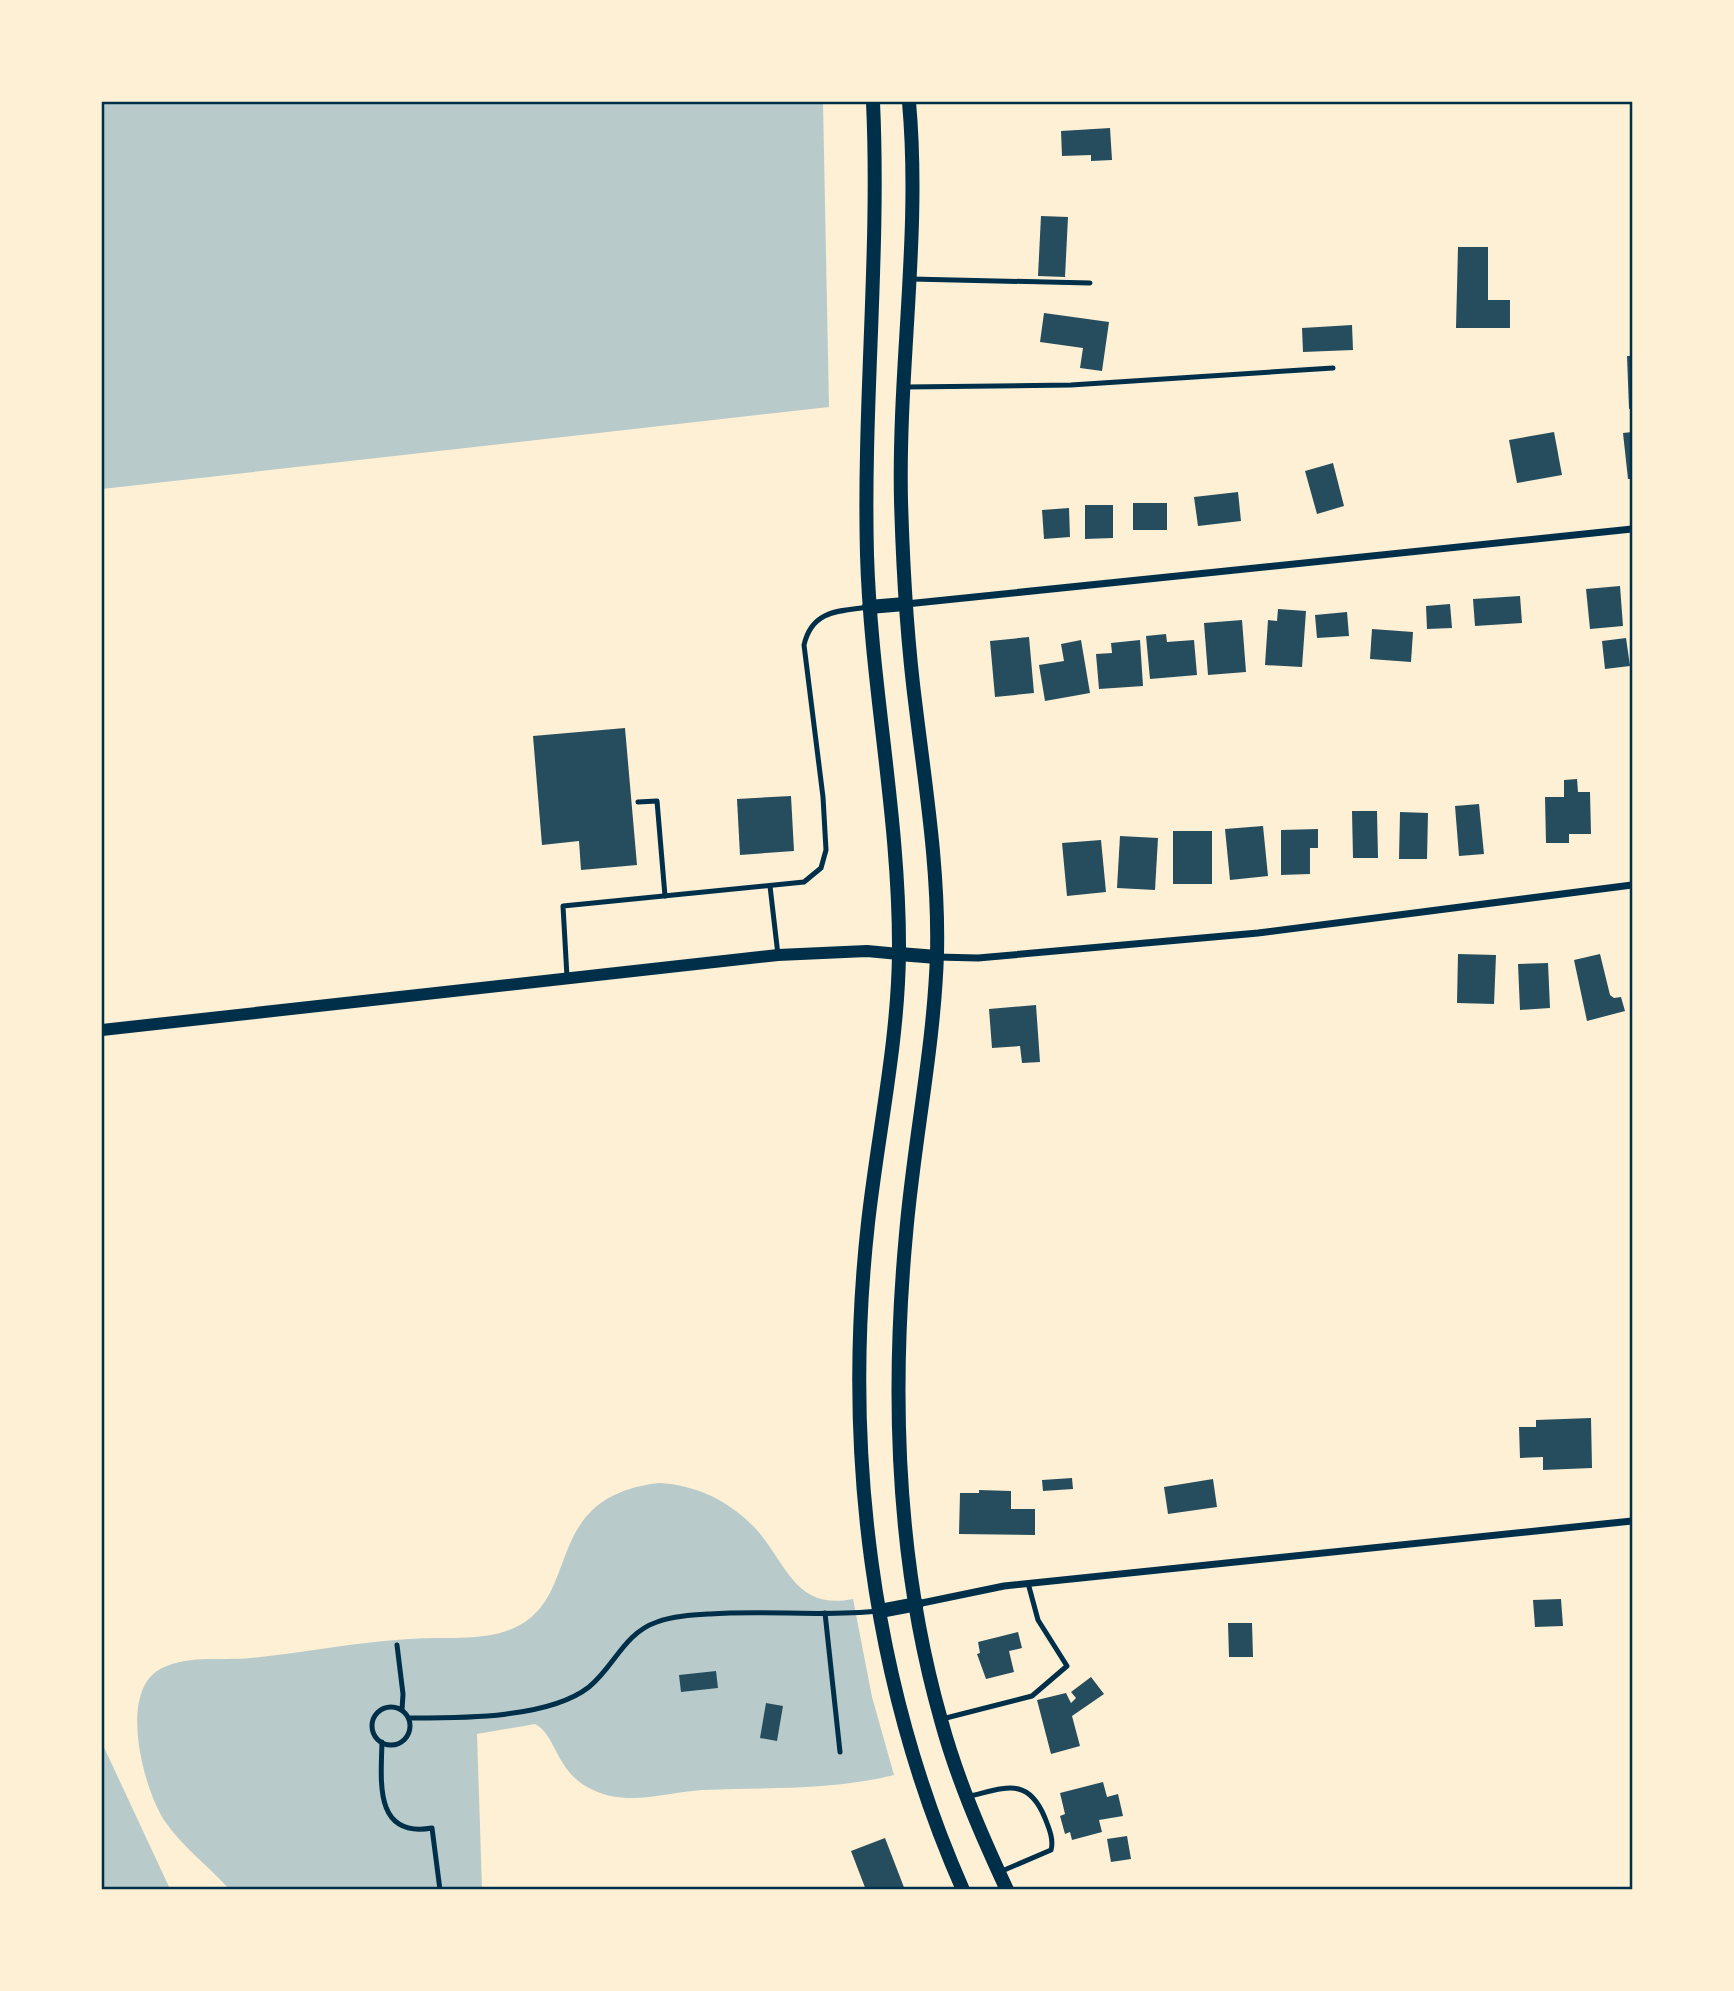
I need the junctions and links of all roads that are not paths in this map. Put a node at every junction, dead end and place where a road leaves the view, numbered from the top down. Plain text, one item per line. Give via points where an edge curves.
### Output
1 (873, 102) edge
2 (909, 102) edge
3 (911, 279) junction
4 (1090, 283) dead end
5 (1333, 368) dead end
6 (904, 387) junction
7 (1633, 529) edge
8 (905, 604) junction
9 (869, 607) junction
10 (638, 802) dead end
11 (1633, 885) edge
12 (770, 886) junction
13 (665, 896) junction
14 (899, 954) junction
15 (778, 955) junction
16 (937, 957) junction
17 (567, 977) junction
18 (102, 1030) edge
19 (1633, 1521) edge
20 (1028, 1583) junction
21 (916, 1604) junction
22 (880, 1611) junction
23 (825, 1613) junction
24 (397, 1645) dead end
25 (402, 1710) junction
26 (409, 1718) junction
27 (940, 1719) junction
28 (382, 1742) junction
29 (840, 1752) dead end
30 (966, 1797) junction
31 (999, 1872) junction
32 (440, 1889) edge
33 (964, 1889) edge
34 (1007, 1889) edge

1 - 9 main road via 877,201 866,428
2 - 3 main road via 914,157
3 - 4 lane
3 - 6 main road
5 - 6 lane via 1084,385
6 - 8 main road via 901,498
7 - 8 street
8 - 9 main road
8 - 16 main road via 934,860
9 - 12 lane via 826,613 817,618 806,636 803,654 823,797 825,859 804,882
9 - 14 main road via 898,863
10 - 13 lane via 657,801
11 - 16 street via 1258,933 978,958
12 - 13 lane
12 - 15 lane
13 - 17 lane via 563,905
14 - 15 street
14 - 16 main road
14 - 22 main road via 862,1301 861,1456
15 - 17 street
16 - 21 main road via 906,1234 898,1392 898,1462
17 - 18 street
19 - 20 street
20 - 21 street
20 - 27 lane via 1038,1620 1067,1666 1032,1696
21 - 22 main road
21 - 27 main road
22 - 23 lane
22 - 33 main road via 916,1769
23 - 26 lane via 754,1611 664,1619 632,1637 590,1686 568,1699 508,1712
23 - 29 lane
24 - 25 lane
25 - 26 lane
25 - 28 lane via 391,1707 378,1713 373,1726
26 - 28 lane via 405,1739 391,1745
27 - 30 main road
28 - 32 lane via 387,1810 405,1828 432,1828
30 - 31 main road
30 - 31 lane via 1020,1788 1032,1795 1044,1814 1051,1850
31 - 34 main road

